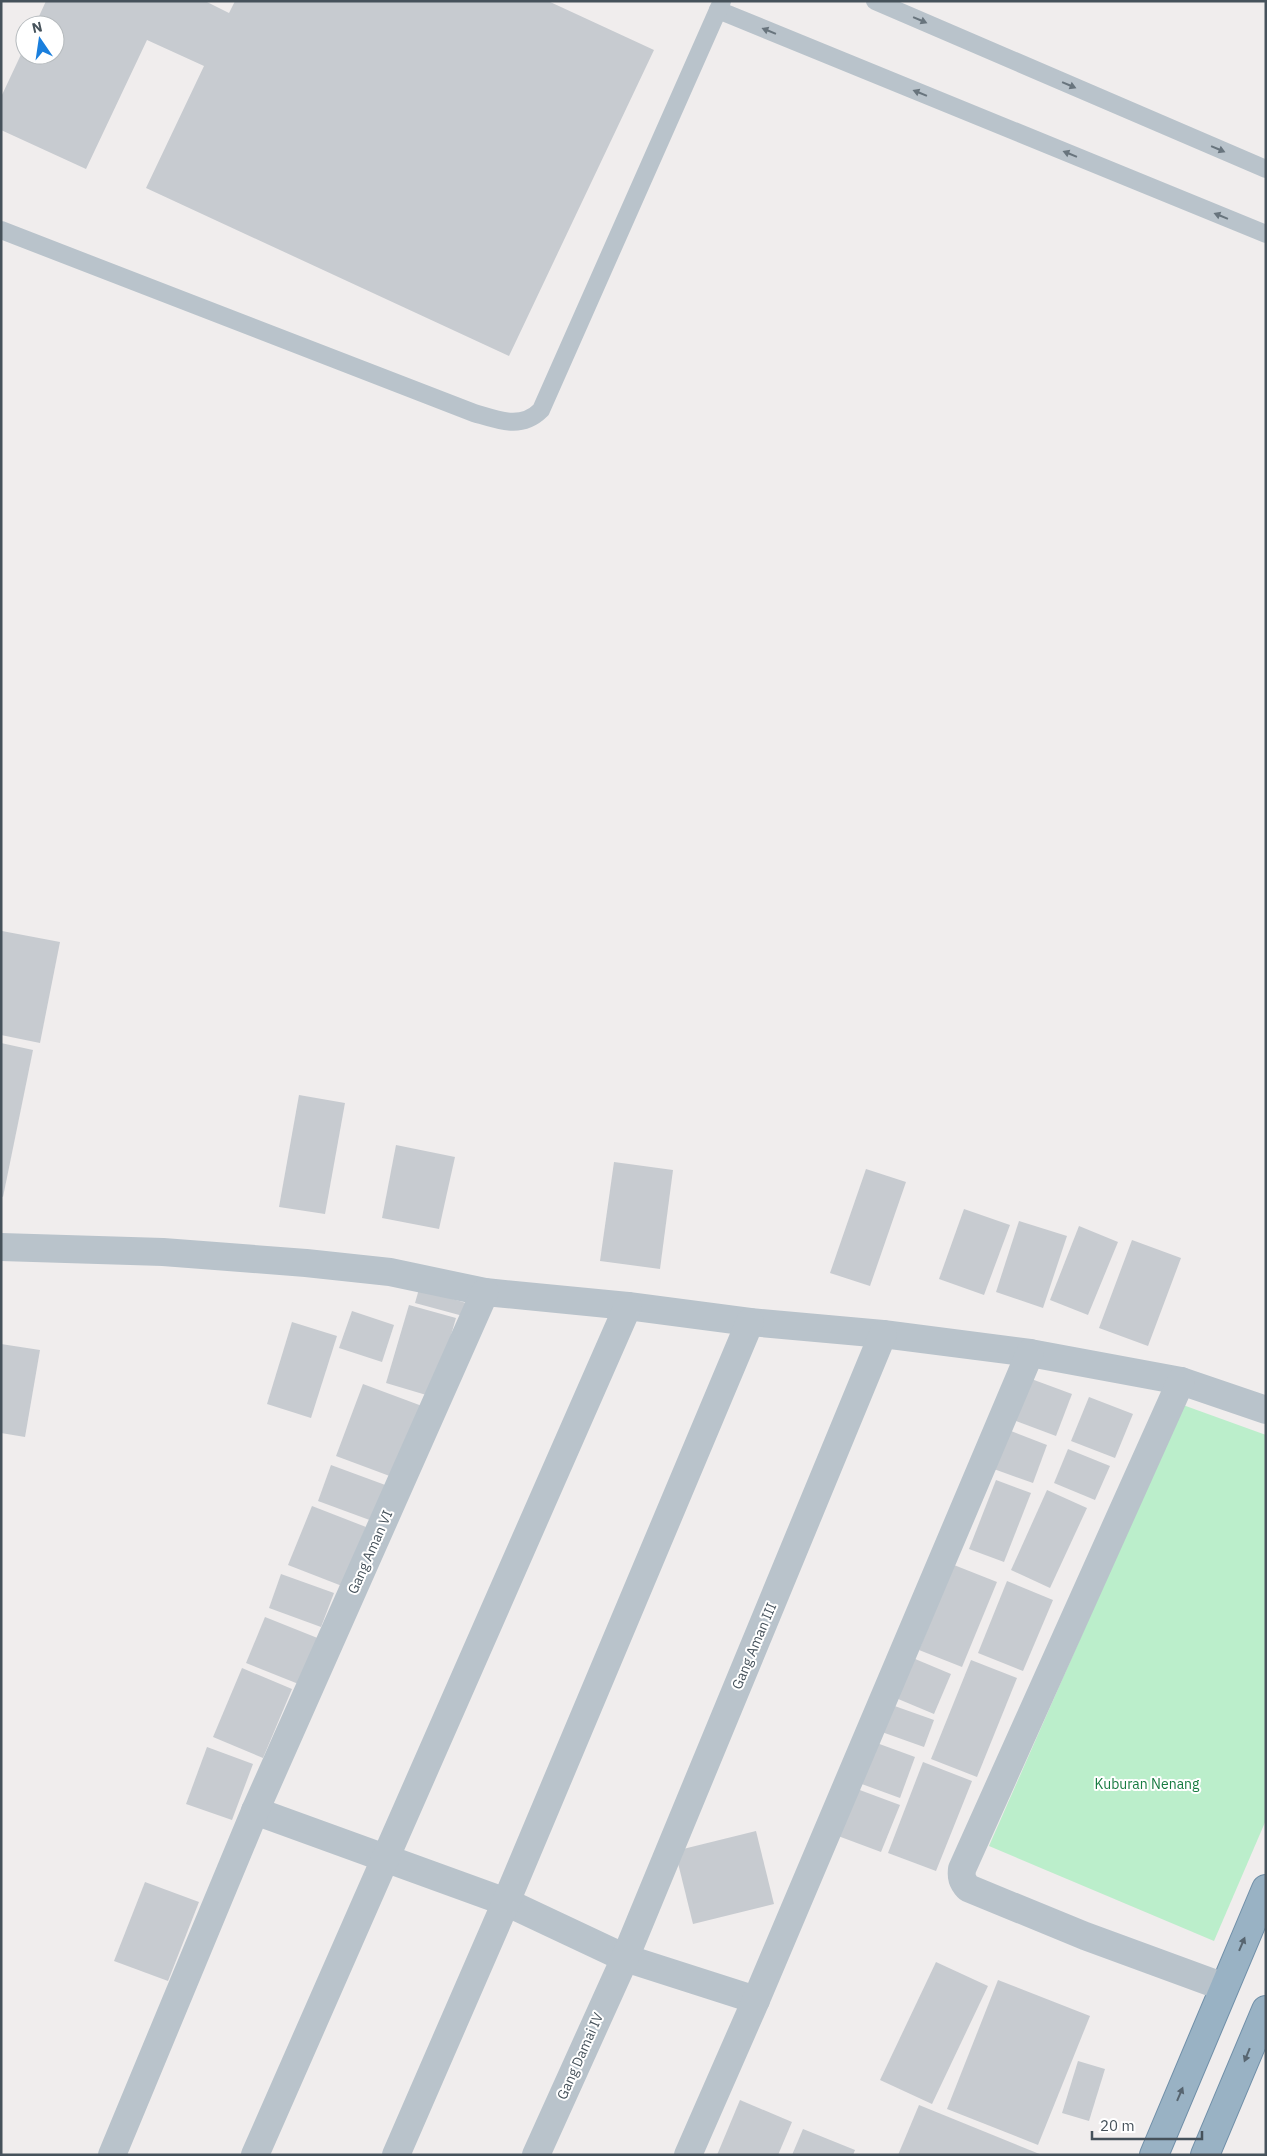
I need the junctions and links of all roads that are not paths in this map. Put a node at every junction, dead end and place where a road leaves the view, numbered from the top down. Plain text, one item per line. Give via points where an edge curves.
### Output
1 (875, 1) edge
2 (720, 6) edge
3 (1266, 169) edge
4 (1, 230) edge
5 (1266, 234) edge
6 (1, 1247) edge
7 (485, 1292) junction
8 (628, 1306) junction
9 (750, 1322) junction
10 (884, 1334) junction
11 (1030, 1353) junction
12 (1181, 1381) junction
13 (1266, 1410) edge
14 (255, 1811) junction
15 (385, 1858) junction
16 (1266, 1889) edge
17 (506, 1902) junction
18 (624, 1958) junction
19 (1224, 1988) junction
20 (756, 2000) junction
21 (1266, 2010) edge
22 (112, 2155) edge
23 (255, 2155) edge
24 (396, 2155) edge
25 (536, 2155) edge
26 (688, 2155) edge
27 (1154, 2155) edge
28 (1205, 2155) edge

1 -> 3 lane
2 - 4 lane via 541,410 513,424 474,412
5 -> 2 lane
6 - 7 street via 162,1252 306,1263 390,1272
7 - 8 street
7 - 14 street, Gang Aman VI
8 - 9 street
8 - 15 street
9 - 10 street
9 - 17 street
10 - 11 street
10 - 18 street, Gang Aman III
11 - 12 street
11 - 20 street
12 - 13 street
12 - 19 street via 961,1875 968,1888
14 - 15 street
14 - 22 street, Gang Aman VI
15 - 17 street
15 - 23 street
19 -> 16 highway
17 - 18 street
17 - 24 street
18 - 20 street
18 - 25 street, Gang Damai IV
27 -> 19 highway
20 - 26 street
21 -> 28 highway

